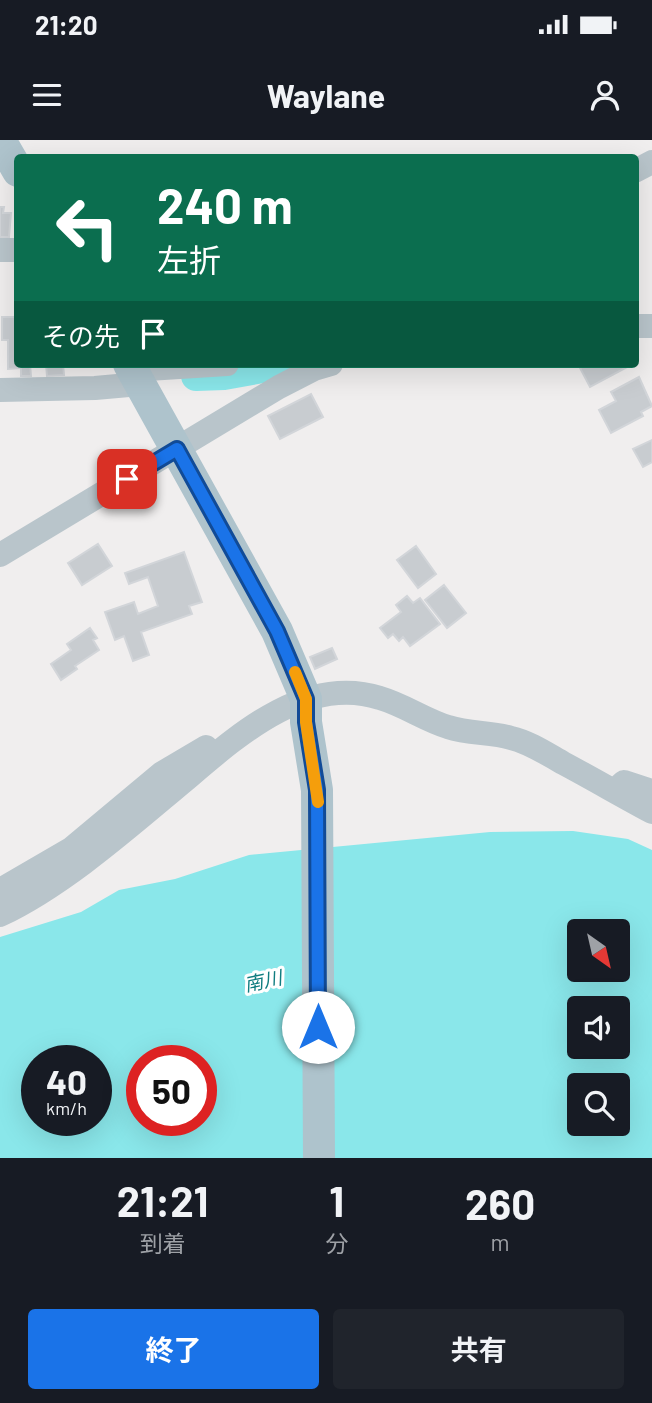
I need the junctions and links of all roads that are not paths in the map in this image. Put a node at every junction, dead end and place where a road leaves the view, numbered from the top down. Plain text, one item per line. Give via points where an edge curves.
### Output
1 (0, 140) edge
2 (14, 164) edge
3 (186, 368) edge
4 (317, 368) edge
5 (134, 373) edge
6 (0, 390) edge
7 (177, 449) junction
8 (0, 555) edge
9 (306, 710) junction
10 (240, 734) junction
11 (614, 791) junction
12 (652, 791) edge
13 (652, 812) edge
14 (0, 890) edge
15 (0, 915) edge
16 (318, 1158) edge

1 - 2 main road
3 - 5 street
4 - 7 street
5 - 6 street via 95,388
5 - 7 main road
7 - 8 street
7 - 9 main road via 277,631
9 - 10 street
9 - 11 street via 332,692 382,698 450,728 511,738
9 - 16 main road via 317,790
10 - 14 street via 221,738 162,773 71,849
10 - 15 street via 75,868
11 - 12 street via 624,782
11 - 13 street

